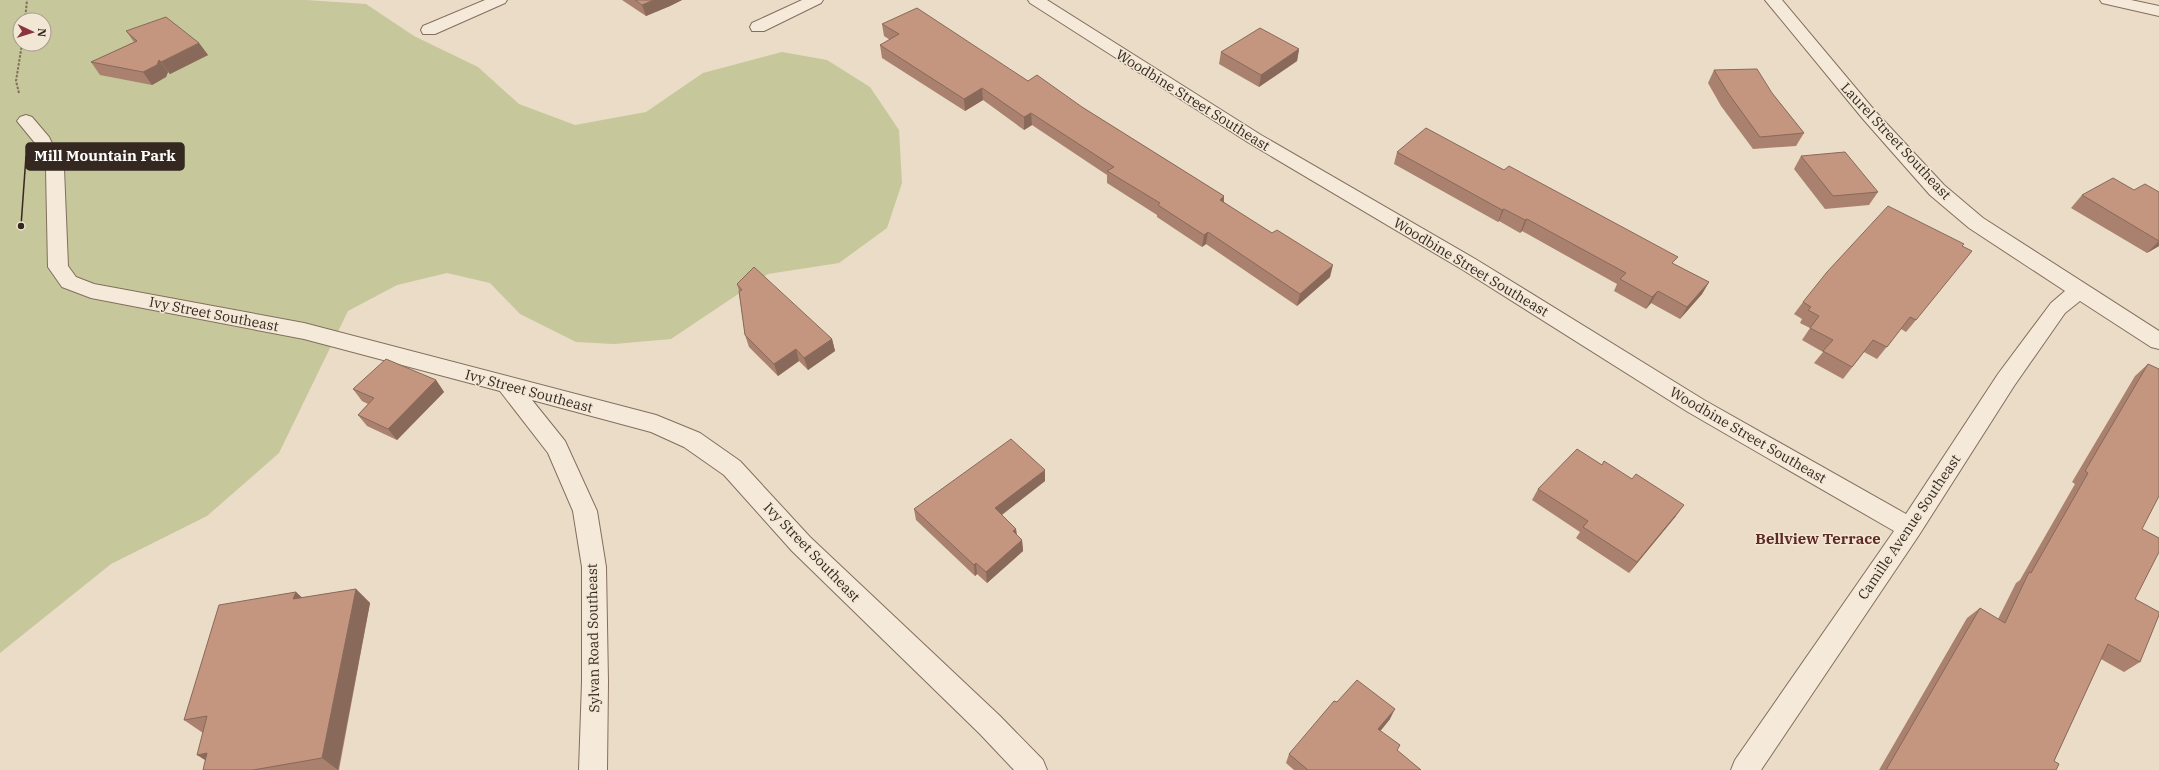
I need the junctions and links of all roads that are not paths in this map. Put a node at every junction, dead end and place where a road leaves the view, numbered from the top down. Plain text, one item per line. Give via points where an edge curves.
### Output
1 (499, 0) edge
2 (815, 0) edge
3 (1036, 0) edge
4 (1773, 0) edge
5 (2108, 0) edge
6 (2159, 11) edge
7 (758, 27) dead end
8 (429, 30) dead end
9 (26, 121) road end
10 (2079, 290) junction
11 (2159, 341) edge
12 (508, 386) junction
13 (1910, 528) junction
14 (593, 770) edge
15 (1033, 770) edge
16 (1745, 770) edge

1 - 8 street
2 - 7 street
3 - 13 street, Woodbine Street Southeast via 1262,143 1470,264 1696,406
4 - 10 street, Laurel Street Southeast via 1869,115 1937,190 1976,223
5 - 6 street
9 - 12 street, Ivy Street Southeast via 43,141 55,169 58,267 69,282 90,291 304,332
10 - 11 street, Laurel Street Southeast
10 - 13 street, Camille Avenue Southeast via 2058,308 2006,380
12 - 14 street, Sylvan Road Southeast via 557,448 585,511 594,567
12 - 15 street, Ivy Street Southeast via 656,424 692,440 732,468 801,544 990,725
13 - 16 street, Camille Avenue Southeast

